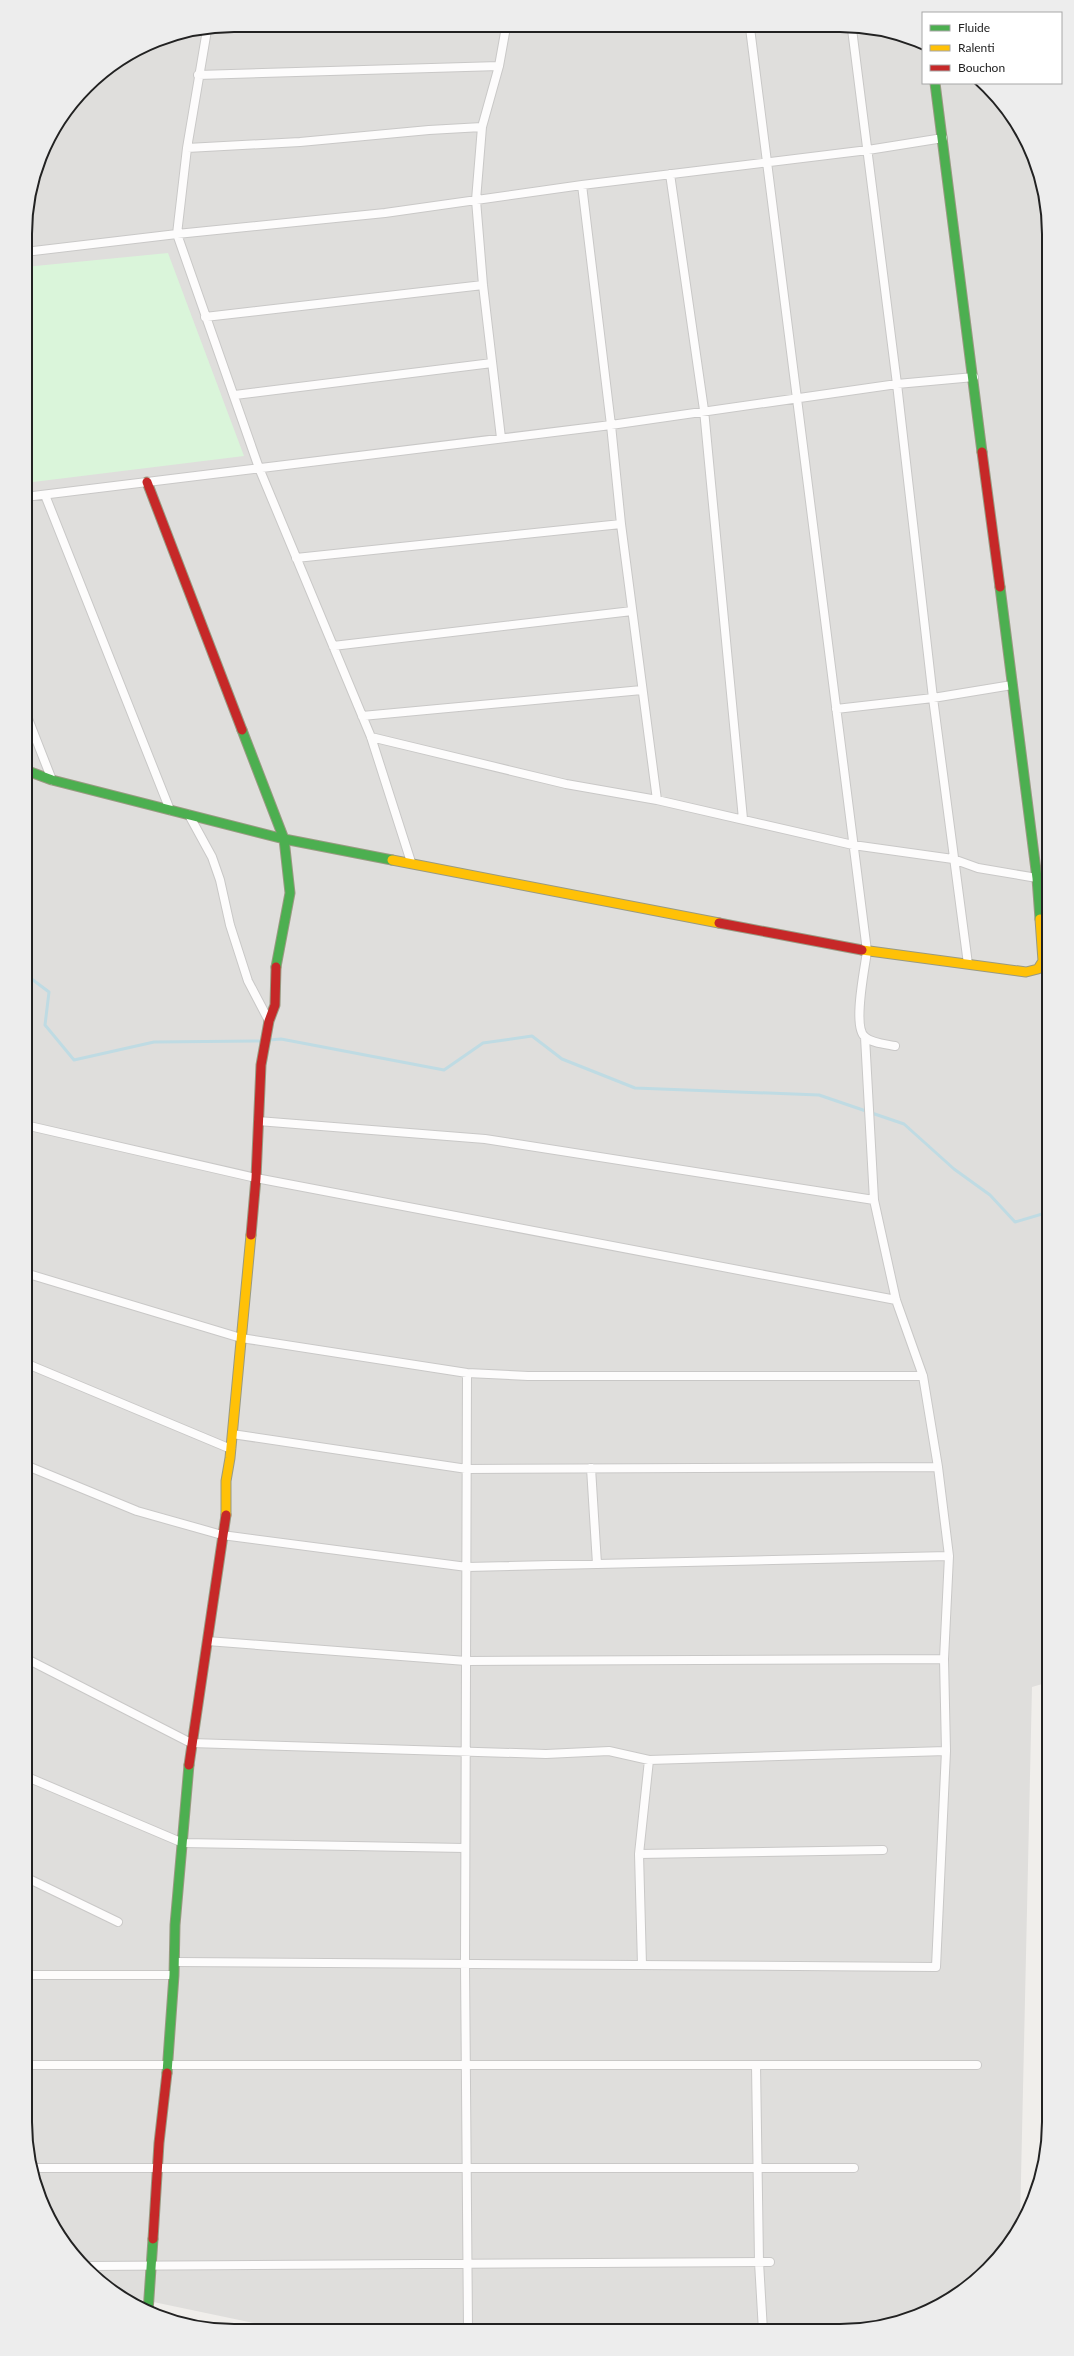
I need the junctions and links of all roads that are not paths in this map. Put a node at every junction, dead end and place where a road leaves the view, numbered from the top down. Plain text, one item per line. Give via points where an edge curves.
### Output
1 (505, 32) edge
2 (750, 32) edge
3 (852, 32) edge
4 (206, 34) edge
5 (499, 66) junction
6 (198, 75) junction
7 (935, 84) edge
8 (482, 127) junction
9 (943, 138) junction
10 (188, 148) junction
11 (868, 150) junction
12 (766, 161) junction
13 (670, 174) junction
14 (582, 185) junction
15 (476, 200) junction
16 (177, 234) junction
17 (32, 251) edge
18 (483, 285) junction
19 (205, 317) junction
20 (492, 363) junction
21 (974, 378) junction
22 (897, 384) junction
23 (235, 395) junction
24 (797, 399) junction
25 (704, 410) junction
26 (611, 426) junction
27 (501, 438) junction
28 (259, 468) junction
29 (146, 482) junction
30 (45, 495) junction
31 (32, 496) edge
32 (620, 524) junction
33 (296, 558) junction
34 (632, 610) junction
35 (333, 646) junction
36 (1012, 685) junction
37 (642, 690) junction
38 (933, 698) junction
39 (836, 709) junction
40 (362, 716) junction
41 (32, 729) edge
42 (371, 737) junction
43 (32, 773) edge
44 (52, 780) junction
45 (657, 800) junction
46 (170, 810) junction
47 (189, 816) junction
48 (744, 819) junction
49 (284, 839) junction
50 (853, 845) junction
51 (953, 858) junction
52 (411, 862) junction
53 (1037, 878) junction
54 (1042, 947) edge
55 (867, 951) junction
56 (1042, 963) edge
57 (968, 964) junction
58 (269, 1022) junction
59 (865, 1037) junction
60 (895, 1046) dead end
61 (258, 1121) junction
62 (32, 1127) edge
63 (256, 1178) junction
64 (874, 1200) junction
65 (32, 1274) edge
66 (896, 1300) junction
67 (241, 1338) junction
68 (32, 1366) edge
69 (468, 1373) junction
70 (923, 1376) junction
71 (232, 1434) junction
72 (231, 1449) junction
73 (938, 1467) junction
74 (32, 1468) edge
75 (467, 1468) junction
76 (591, 1468) junction
77 (222, 1535) junction
78 (949, 1556) junction
79 (597, 1564) junction
80 (467, 1567) junction
81 (207, 1641) junction
82 (944, 1659) junction
83 (466, 1661) junction
84 (32, 1662) edge
85 (191, 1743) junction
86 (946, 1751) junction
87 (466, 1752) junction
88 (649, 1760) junction
89 (32, 1779) edge
90 (183, 1843) junction
91 (465, 1848) junction
92 (883, 1850) dead end
93 (639, 1854) junction
94 (32, 1880) edge
95 (118, 1922) dead end
96 (175, 1962) junction
97 (465, 1964) junction
98 (642, 1965) junction
99 (174, 1974) junction
100 (32, 1975) edge
101 (168, 2064) junction
102 (466, 2064) junction
103 (32, 2065) edge
104 (756, 2065) junction
105 (977, 2065) dead end
106 (158, 2167) junction
107 (467, 2167) junction
108 (38, 2168) edge
109 (758, 2168) junction
110 (854, 2168) dead end
111 (758, 2262) junction
112 (770, 2262) dead end
113 (468, 2264) junction
114 (92, 2266) edge
115 (152, 2266) junction
116 (149, 2305) edge
117 (468, 2324) edge
118 (763, 2324) edge

1 - 5 street
2 - 12 street
3 - 11 street
4 - 6 street
5 - 6 street
5 - 8 street
6 - 10 street
7 - 9 street
8 - 10 street
8 - 15 street
9 - 11 street
9 - 21 street
10 - 16 street
11 - 12 street
11 - 22 street
12 - 13 street
12 - 24 street
13 - 14 street
13 - 25 street
14 - 15 street
14 - 26 street
15 - 16 street via 385,213
15 - 18 street
16 - 17 street
16 - 19 street
18 - 19 street
18 - 20 street
19 - 23 street
20 - 23 street
20 - 27 street
21 - 22 street
21 - 36 street
22 - 24 street
22 - 38 street
23 - 28 street
24 - 25 street
24 - 39 street
25 - 26 street
25 - 48 street
26 - 27 street
26 - 32 street
27 - 28 street
28 - 29 street
28 - 33 street
29 - 30 street
29 - 49 street
30 - 31 street
30 - 46 street
32 - 33 street
32 - 34 street
33 - 35 street
34 - 35 street
34 - 37 street
35 - 40 street
36 - 38 street
36 - 53 street
37 - 40 street
37 - 45 street
38 - 39 street
38 - 51 street
39 - 50 street
40 - 42 street
41 - 44 street
42 - 45 street via 566,784
42 - 52 street
43 - 44 street
44 - 46 street
45 - 48 street
46 - 47 street
47 - 49 street
47 - 58 street via 212,857 248,981
48 - 50 street
49 - 52 street
49 - 58 street via 290,893 276,960 276,1005
50 - 51 street
50 - 55 street
51 - 53 street via 978,868
51 - 57 street
52 - 55 street
53 - 54 street
55 - 57 street
55 - 59 street via 859,1018 860,1031
56 - 57 street via 1038,969 1026,972
58 - 61 street via 261,1065
59 - 60 street
59 - 64 street
61 - 63 street
61 - 64 street via 485,1139
62 - 63 street
63 - 66 street
63 - 67 street
64 - 66 street
65 - 67 street
66 - 70 street
67 - 69 street
67 - 71 street
68 - 72 street
69 - 70 street via 528,1376
69 - 75 street
70 - 73 street
71 - 72 street
71 - 75 street
72 - 77 street
73 - 76 street
73 - 78 street
74 - 77 street via 136,1511
75 - 76 street
75 - 80 street
76 - 79 street
77 - 80 street
77 - 81 street
78 - 79 street
78 - 82 street
79 - 80 street
80 - 83 street
81 - 83 street
81 - 85 street
82 - 83 street
82 - 86 street
83 - 87 street
84 - 85 street
85 - 87 street
85 - 90 street
86 - 88 street
86 - 98 street via 936,1967
87 - 88 street via 546,1754 609,1751
87 - 91 street
88 - 93 street
89 - 90 street
90 - 91 street
90 - 96 street via 175,1925
91 - 97 street
92 - 93 street
93 - 98 street
94 - 95 street
96 - 97 street
96 - 99 street
97 - 98 street
97 - 102 street
99 - 100 street
99 - 101 street
101 - 102 street
101 - 103 street
101 - 106 street
102 - 104 street
102 - 107 street
104 - 105 street
104 - 109 street
106 - 107 street
106 - 108 street
106 - 115 street
107 - 109 street
107 - 113 street
109 - 110 street
109 - 111 street
111 - 112 street
111 - 113 street
111 - 118 street
113 - 115 street
113 - 117 street
114 - 115 street
115 - 116 street

